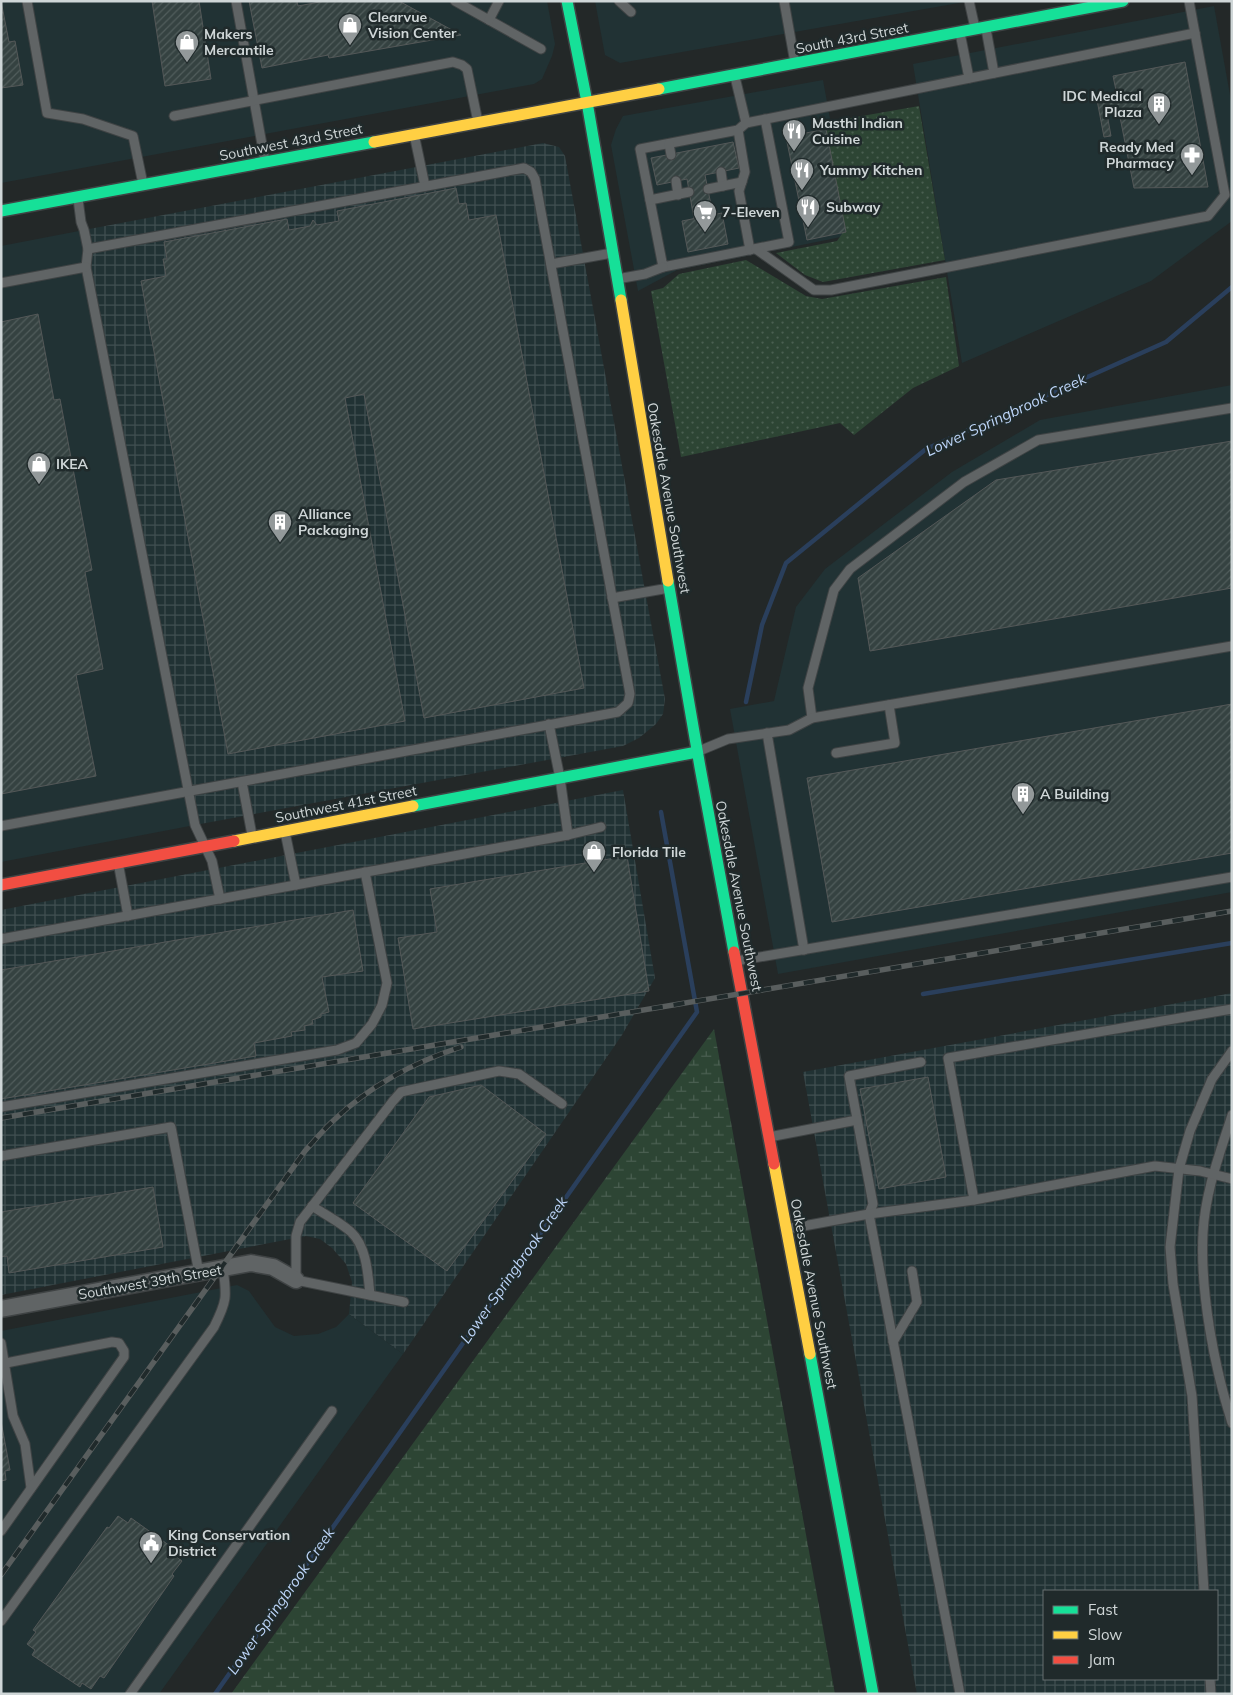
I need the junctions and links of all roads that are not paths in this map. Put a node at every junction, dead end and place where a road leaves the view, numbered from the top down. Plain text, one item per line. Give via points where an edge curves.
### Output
1 (28, 1) edge
2 (236, 1) edge
3 (455, 1) edge
4 (499, 1) edge
5 (568, 1) edge
6 (619, 1) edge
7 (784, 1) edge
8 (969, 1) edge
9 (1123, 1) edge
10 (1189, 1) edge
11 (631, 12) dead end
12 (489, 20) junction
13 (980, 28) junction
14 (960, 32) junction
15 (1195, 33) junction
16 (540, 49) dead end
17 (796, 64) junction
18 (994, 73) junction
19 (735, 75) junction
20 (969, 78) junction
21 (254, 100) junction
22 (586, 102) junction
23 (174, 116) dead end
24 (765, 119) junction
25 (478, 122) junction
26 (746, 123) junction
27 (738, 130) junction
28 (414, 134) junction
29 (713, 135) junction
30 (690, 140) junction
31 (669, 144) junction
32 (716, 146) dead end
33 (692, 150) dead end
34 (671, 155) dead end
35 (265, 162) junction
36 (721, 172) dead end
37 (676, 181) dead end
38 (742, 182) junction
39 (143, 185) junction
40 (425, 186) junction
41 (723, 186) junction
42 (708, 188) dead end
43 (689, 192) dead end
44 (678, 195) junction
45 (78, 197) junction
46 (650, 200) junction
47 (1, 211) edge
48 (88, 249) junction
49 (753, 249) junction
50 (612, 253) junction
51 (551, 264) junction
52 (86, 267) junction
53 (662, 267) junction
54 (616, 279) junction
55 (1, 283) edge
56 (1232, 408) edge
57 (669, 588) junction
58 (612, 598) junction
59 (1232, 646) edge
60 (889, 704) junction
61 (812, 718) junction
62 (549, 724) junction
63 (767, 733) junction
64 (697, 752) junction
65 (836, 753) dead end
66 (560, 778) junction
67 (242, 782) junction
68 (188, 791) junction
69 (1, 826) edge
70 (601, 827) dead end
71 (284, 831) junction
72 (568, 835) junction
73 (253, 837) junction
74 (206, 846) junction
75 (118, 862) junction
76 (366, 872) junction
77 (1232, 877) edge
78 (1, 884) edge
79 (296, 885) junction
80 (220, 899) junction
81 (128, 916) junction
82 (1, 939) edge
83 (804, 950) junction
84 (736, 962) junction
85 (1232, 1009) edge
86 (1232, 1051) edge
87 (921, 1062) dead end
88 (562, 1104) dead end
89 (1, 1107) edge
90 (1232, 1115) edge
91 (857, 1120) junction
92 (769, 1137) junction
93 (1, 1156) edge
94 (1179, 1169) junction
95 (1213, 1175) junction
96 (1232, 1179) edge
97 (974, 1200) junction
98 (312, 1206) junction
99 (869, 1214) junction
100 (786, 1230) junction
101 (223, 1268) junction
102 (912, 1271) dead end
103 (199, 1273) junction
104 (296, 1280) junction
105 (370, 1296) junction
106 (404, 1302) dead end
107 (1, 1309) edge
108 (893, 1342) junction
109 (1, 1343) edge
110 (3, 1364) edge
111 (332, 1411) dead end
112 (1232, 1423) edge
113 (32, 1488) junction
114 (12, 1517) junction
115 (1, 1519) edge
116 (1, 1531) edge
117 (1204, 1590) edge
118 (1, 1621) edge
119 (1210, 1680) edge
120 (130, 1694) edge
121 (873, 1694) edge
122 (960, 1694) edge
123 (1211, 1694) edge

1 - 39 lane via 48,113 83,119 133,136
2 - 21 lane
3 - 12 lane
4 - 12 lane
5 - 22 main road, Oakesdale Avenue Southwest
6 - 11 lane
7 - 17 lane
8 - 13 lane
9 - 13 main road, South 43rd Street
10 - 15 lane
12 - 16 lane
13 - 14 main road, South 43rd Street
13 - 18 lane
14 - 17 main road, South 43rd Street
14 - 20 lane
15 - 18 lane
15 - 49 lane via 1225,195 1208,216 831,290 814,290
17 - 19 main road, South 43rd Street
18 - 20 lane
19 - 22 main road, South 43rd Street
19 - 26 lane
20 - 24 lane
21 - 23 lane
21 - 25 lane via 453,62 467,69
21 - 35 lane
22 - 25 main road, Southwest 43rd Street
22 - 50 main road, Oakesdale Avenue Southwest
24 - 26 lane
24 - 49 lane via 789,242
25 - 28 main road, Southwest 43rd Street
26 - 27 lane
27 - 29 lane
27 - 38 lane via 746,172
28 - 35 main road, Southwest 43rd Street
28 - 40 lane
29 - 30 lane
29 - 32 lane
30 - 31 lane
30 - 33 lane
31 - 34 lane
31 - 46 lane via 640,149
35 - 39 main road, Southwest 43rd Street
36 - 41 lane
37 - 44 lane
38 - 41 lane
38 - 49 lane via 739,191
39 - 45 main road, Southwest 43rd Street
40 - 48 lane
40 - 51 lane via 524,168 531,172
41 - 42 lane
43 - 44 lane
44 - 46 lane
45 - 47 main road, Southwest 43rd Street
45 - 48 lane
46 - 53 lane
48 - 52 lane
49 - 53 lane
50 - 51 lane
50 - 54 main road, Oakesdale Avenue Southwest
51 - 58 lane
52 - 55 lane
52 - 68 lane
53 - 54 lane
54 - 57 main road, Oakesdale Avenue Southwest
56 - 61 lane via 1038,440 964,482 850,569 834,590 808,688
57 - 58 lane
57 - 64 main road, Oakesdale Avenue Southwest
58 - 62 lane via 630,694 628,703 618,712
59 - 60 lane
60 - 61 lane
60 - 65 lane via 895,743
61 - 63 lane via 789,730
62 - 66 lane
62 - 67 lane
63 - 64 lane via 728,739
63 - 83 lane
64 - 66 main road, Southwest 41st Street
64 - 84 main road, Oakesdale Avenue Southwest
66 - 71 main road, Southwest 41st Street
66 - 72 lane
67 - 68 lane
67 - 73 lane
68 - 69 lane
68 - 74 lane via 195,825
70 - 72 lane
71 - 73 main road, Southwest 41st Street
71 - 79 lane
72 - 76 lane
73 - 74 main road, Southwest 41st Street
74 - 75 main road, Southwest 41st Street
74 - 80 lane
75 - 78 main road, Southwest 41st Street
75 - 81 lane
76 - 79 lane
76 - 89 lane via 387,983 382,1005 356,1043 327,1052
77 - 83 lane
79 - 80 lane
80 - 81 lane
81 - 82 lane
83 - 84 lane
84 - 92 main road, Oakesdale Avenue Southwest
85 - 97 lane via 948,1058
86 - 94 lane via 1212,1079 1190,1131
87 - 91 lane via 849,1076
88 - 98 lane via 519,1074 499,1071 401,1092
90 - 95 lane
91 - 92 lane
91 - 99 lane via 873,1204
92 - 100 main road, Oakesdale Avenue Southwest
93 - 103 lane via 171,1127
94 - 95 lane
94 - 97 lane via 1155,1166
94 - 117 lane via 1171,1253 1173,1284 1192,1396
95 - 96 lane
95 - 112 lane via 1203,1232 1204,1292 1224,1399
97 - 99 lane
98 - 104 lane via 300,1222 296,1236
98 - 105 lane via 352,1233 366,1262
99 - 100 lane
99 - 108 lane
100 - 121 main road, Oakesdale Avenue Southwest
101 - 103 street, Southwest 39th Street
101 - 104 street, Southwest 39th Street via 251,1263 273,1267
101 - 118 lane via 226,1294 214,1327
102 - 108 lane via 917,1302
103 - 107 street, Southwest 39th Street
104 - 105 lane
105 - 106 lane
108 - 122 lane
109 - 110 lane
110 - 113 lane via 13,1416 25,1444
110 - 113 lane via 112,1342 120,1344 124,1351 124,1357
111 - 120 lane
113 - 114 lane
114 - 115 lane
114 - 116 lane
119 - 123 lane

